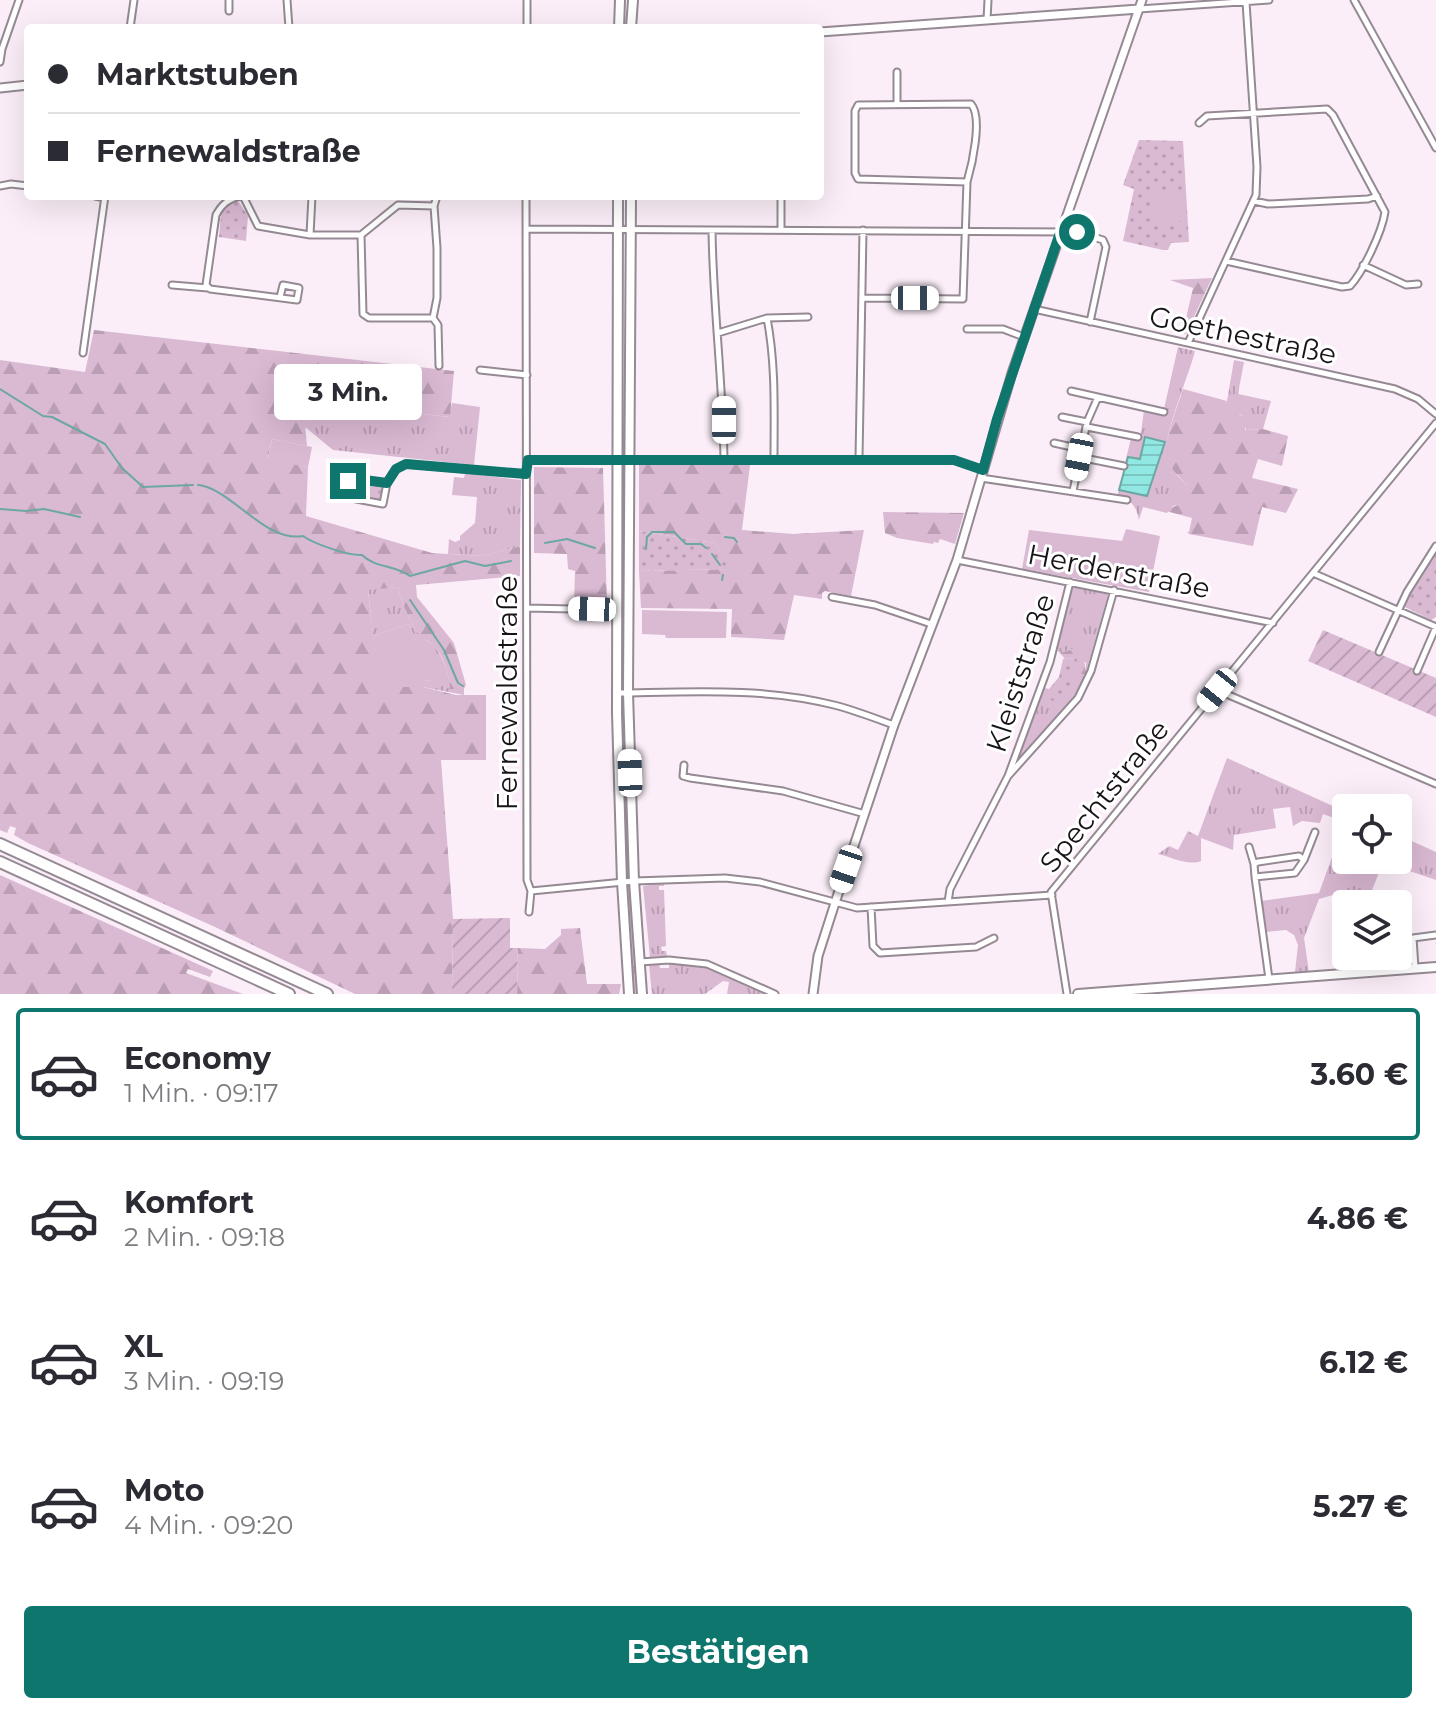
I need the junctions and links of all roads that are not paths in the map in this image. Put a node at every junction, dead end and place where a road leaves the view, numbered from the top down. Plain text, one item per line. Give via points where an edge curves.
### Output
1 (19, 0) edge
2 (134, 0) edge
3 (229, 0) edge
4 (287, 0) edge
5 (527, 0) edge
6 (620, 0) edge
7 (633, 0) edge
8 (988, 0) edge
9 (1142, 0) edge
10 (1269, 0) edge
11 (1354, 0) edge
12 (1246, 2) edge
13 (1139, 9) junction
14 (229, 11) dead end
15 (987, 20) junction
16 (131, 24) edge
17 (289, 24) edge
18 (527, 24) edge
19 (619, 24) edge
20 (631, 24) edge
21 (824, 32) edge
22 (0, 62) edge
23 (897, 72) dead end
24 (24, 85) edge
25 (0, 88) edge
26 (897, 103) junction
27 (1253, 113) junction
28 (1199, 123) dead end
29 (1436, 148) edge
30 (967, 182) junction
31 (0, 186) edge
32 (24, 186) edge
33 (1377, 196) junction
34 (105, 200) edge
35 (228, 200) edge
36 (244, 200) edge
37 (312, 200) edge
38 (436, 200) edge
39 (526, 200) edge
40 (618, 200) edge
41 (631, 200) edge
42 (781, 200) edge
43 (1254, 201) junction
44 (434, 206) junction
45 (526, 229) junction
46 (619, 229) junction
47 (631, 230) junction
48 (712, 230) junction
49 (781, 230) junction
50 (863, 230) junction
51 (964, 230) junction
52 (1061, 230) junction
53 (310, 235) junction
54 (361, 235) junction
55 (1226, 261) junction
56 (1363, 265) junction
57 (1418, 284) dead end
58 (172, 285) dead end
59 (208, 288) junction
60 (280, 297) dead end
61 (862, 298) junction
62 (1034, 309) junction
63 (808, 317) dead end
64 (433, 318) junction
65 (767, 318) junction
66 (1090, 322) junction
67 (967, 329) dead end
68 (718, 333) junction
69 (1025, 337) junction
70 (1188, 343) junction
71 (83, 353) dead end
72 (439, 366) dead end
73 (480, 370) dead end
74 (527, 375) junction
75 (1071, 391) dead end
76 (1098, 397) junction
77 (1164, 412) dead end
78 (1436, 414) edge
79 (1062, 417) dead end
80 (1436, 423) edge
81 (1087, 424) junction
82 (1138, 437) dead end
83 (1054, 443) dead end
84 (1081, 449) junction
85 (1079, 457) junction
86 (617, 458) junction
87 (629, 458) junction
88 (774, 459) junction
89 (859, 459) junction
90 (528, 460) junction
91 (724, 460) junction
92 (1124, 466) dead end
93 (526, 474) junction
94 (982, 474) junction
95 (387, 483) junction
96 (1073, 491) junction
97 (1127, 500) dead end
98 (1436, 546) edge
99 (957, 560) junction
100 (1313, 573) junction
101 (1070, 582) junction
102 (1114, 590) junction
103 (832, 597) dead end
104 (527, 608) junction
105 (617, 610) junction
106 (1398, 610) junction
107 (1273, 623) junction
108 (931, 624) junction
109 (1436, 626) edge
110 (1379, 652) dead end
111 (1417, 671) dead end
112 (1217, 690) junction
113 (617, 693) junction
114 (628, 693) junction
115 (894, 725) junction
116 (684, 765) dead end
117 (1008, 776) junction
118 (1436, 784) edge
119 (865, 814) junction
120 (1315, 832) dead end
121 (0, 844) edge
122 (1249, 847) dead end
123 (1304, 860) junction
124 (0, 862) edge
125 (1254, 864) junction
126 (1255, 877) junction
127 (634, 881) junction
128 (622, 882) junction
129 (531, 891) junction
130 (1052, 895) junction
131 (948, 902) junction
132 (835, 903) junction
133 (871, 907) junction
134 (529, 912) dead end
135 (1436, 935) edge
136 (994, 938) dead end
137 (1413, 938) joint
138 (640, 962) junction
139 (1436, 967) edge
140 (1415, 968) junction
141 (1269, 980) junction
142 (289, 994) edge
143 (327, 994) edge
144 (629, 994) edge
145 (642, 994) edge
146 (775, 994) edge
147 (813, 994) edge
148 (1067, 994) edge
149 (1078, 994) edge

1 - 22 street
2 - 16 street
3 - 14 street
4 - 17 street
5 - 18 street
6 - 19 main road
7 - 20 main road
8 - 15 street
9 - 13 street
10 - 12 street
11 - 29 street
12 - 13 street
12 - 27 street
13 - 15 street
13 - 52 street
15 - 21 street
23 - 26 street
24 - 25 street
26 - 30 street via 975,106
26 - 30 street via 856,107 856,177
27 - 28 street via 1207,116
27 - 33 street via 1327,109
27 - 43 street
30 - 51 street
31 - 32 street
33 - 43 street
33 - 56 street via 1385,215
34 - 71 street
35 - 59 street via 216,215
36 - 53 street via 258,226
37 - 53 street
38 - 44 street
39 - 45 street, Fernewaldstraße
40 - 46 main road
41 - 47 main road
42 - 49 street
43 - 55 street
44 - 54 street via 398,205
44 - 64 street
45 - 46 street
45 - 74 street, Fernewaldstraße
46 - 47 street
46 - 86 main road
47 - 48 street
47 - 87 main road
48 - 49 street
48 - 68 street
49 - 50 street
50 - 51 street
50 - 61 street
51 - 52 street
51 - 61 street via 963,299
52 - 62 street
52 - 66 street via 1106,242
53 - 54 street
54 - 64 street via 363,314
55 - 56 street via 1346,287
55 - 70 street
56 - 57 street via 1406,285
58 - 59 street
59 - 60 street
61 - 89 street
62 - 66 street, Goethestraße
62 - 69 street
63 - 65 street
64 - 72 street via 438,325
65 - 68 street
65 - 88 street
66 - 70 street, Goethestraße
67 - 69 street via 1003,329
68 - 91 street
69 - 94 street
70 - 78 street, Goethestraße via 1395,389
73 - 74 street
74 - 90 street, Fernewaldstraße
75 - 76 street
76 - 77 street
76 - 81 street
79 - 81 street
80 - 100 street, Spechtstraße
81 - 82 street
81 - 84 street
83 - 84 street
84 - 85 street
85 - 92 street
85 - 96 street
86 - 87 street
86 - 90 street
86 - 105 main road
87 - 91 street
87 - 114 main road
88 - 89 street
88 - 91 street
89 - 94 street via 954,460
90 - 93 street, Fernewaldstraße
93 - 95 street via 406,464
93 - 104 street, Fernewaldstraße
94 - 96 street
94 - 99 street
95 - 95 street via 383,504 345,492 351,479
96 - 97 street
98 - 106 street
99 - 101 street, Herderstraße
99 - 108 street
100 - 106 street
100 - 107 street, Spechtstraße
101 - 102 street, Herderstraße
101 - 117 street, Kleiststraße via 1046,674
102 - 107 street, Herderstraße
102 - 117 street, Kleiststraße via 1078,698
103 - 108 street
104 - 105 street
104 - 129 street, Fernewaldstraße
105 - 113 main road
106 - 109 street
106 - 110 street
107 - 112 street, Spechtstraße
108 - 115 street
109 - 111 street
112 - 118 street
112 - 130 street, Spechtstraße
113 - 114 street
113 - 128 main road
114 - 115 street via 788,697
114 - 127 main road
115 - 119 street
116 - 119 street via 683,776 690,778 783,791
117 - 131 street, Kleiststraße
119 - 132 street
120 - 123 street
121 - 143 highway
122 - 125 street
123 - 125 street via 1299,856
123 - 126 street via 1295,873
124 - 142 highway
125 - 126 street
126 - 141 street
127 - 128 street
127 - 132 street via 750,880
127 - 138 main road
128 - 129 street
128 - 144 main road
129 - 134 street, Fernewaldstraße
130 - 131 street
130 - 148 street, Spechtstraße
131 - 133 street
132 - 133 street
132 - 147 street via 818,956
133 - 136 street via 873,946 880,953 976,947
135 - 137 street
137 - 140 street
138 - 145 main road
138 - 146 street via 707,964
139 - 140 main road
140 - 141 main road
141 - 149 main road

